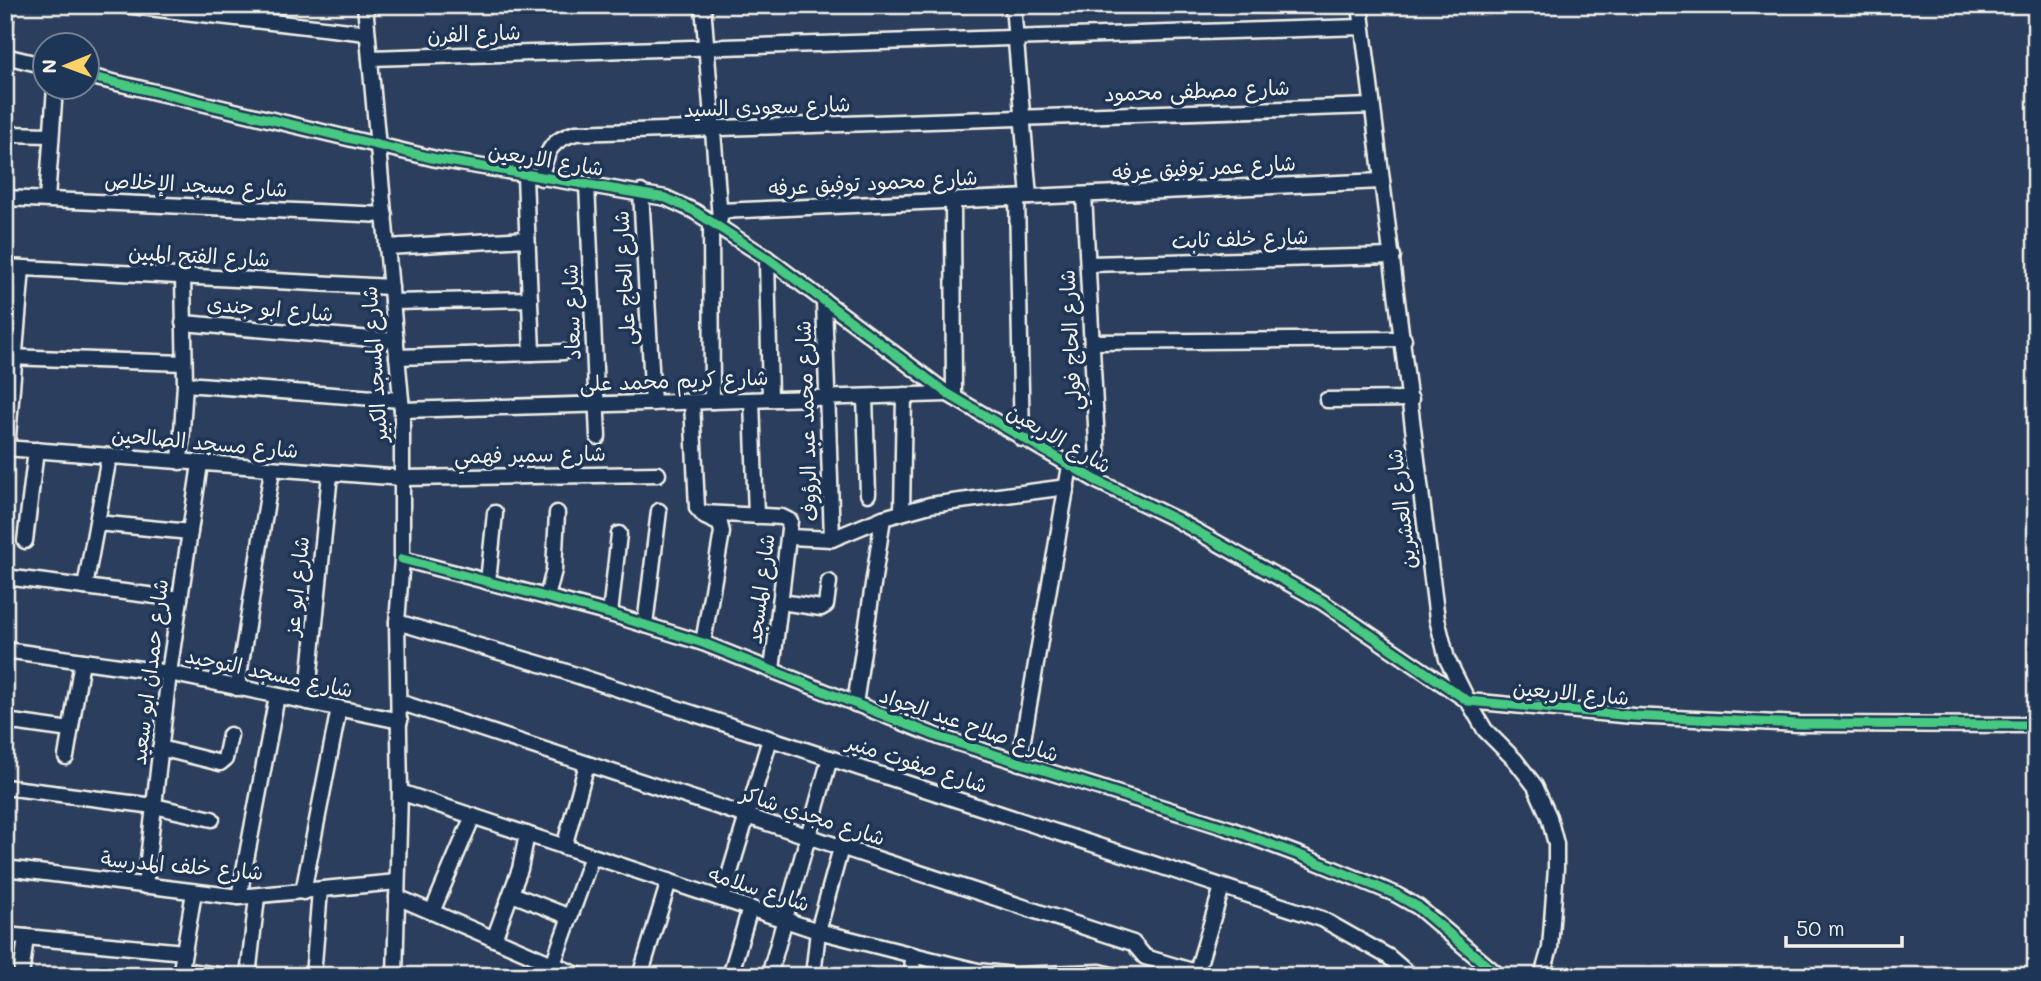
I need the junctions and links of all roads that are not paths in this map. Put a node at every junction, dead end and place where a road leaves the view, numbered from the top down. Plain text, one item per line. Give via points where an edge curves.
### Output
1 (7, 5) edge
2 (124, 5) edge
3 (365, 5) edge
4 (703, 5) edge
5 (1013, 5) edge
6 (1360, 5) edge
7 (1362, 27) junction
8 (5, 30) edge
9 (368, 33) junction
10 (1016, 38) junction
11 (705, 49) junction
12 (5, 56) edge
13 (370, 58) junction
14 (32, 63) edge
15 (102, 79) edge
16 (54, 102) edge
17 (1372, 106) junction
18 (1023, 118) junction
19 (712, 130) junction
20 (5, 134) edge
21 (51, 135) junction
22 (378, 146) junction
23 (525, 176) junction
24 (541, 178) junction
25 (1382, 181) junction
26 (587, 184) junction
27 (641, 192) junction
28 (1084, 195) junction
29 (1023, 197) junction
30 (5, 198) edge
31 (47, 200) junction
32 (953, 201) junction
33 (385, 215) junction
34 (717, 220) junction
35 (527, 239) junction
36 (387, 247) junction
37 (1393, 256) junction
38 (767, 258) junction
39 (1088, 264) junction
40 (5, 267) edge
41 (22, 268) junction
42 (183, 276) junction
43 (391, 295) junction
44 (530, 299) junction
45 (824, 301) junction
46 (183, 323) junction
47 (1404, 339) junction
48 (396, 341) junction
49 (1092, 342) junction
50 (564, 352) dead end
51 (532, 353) junction
52 (10, 357) edge
53 (397, 357) junction
54 (184, 363) junction
55 (185, 384) junction
56 (904, 396) junction
57 (951, 396) junction
58 (865, 397) junction
59 (827, 398) junction
60 (770, 399) junction
61 (1411, 399) junction
62 (752, 400) junction
63 (1327, 400) dead end
64 (712, 401) junction
65 (692, 402) junction
66 (653, 403) junction
67 (401, 405) junction
68 (596, 405) junction
69 (598, 438) dead end
70 (1022, 439) junction
71 (6, 448) edge
72 (36, 450) junction
73 (109, 457) junction
74 (180, 462) junction
75 (200, 464) junction
76 (1070, 466) junction
77 (272, 470) junction
78 (330, 474) junction
79 (658, 474) dead end
80 (402, 478) junction
81 (1099, 482) junction
82 (1067, 487) junction
83 (869, 494) dead end
84 (659, 511) dead end
85 (902, 512) junction
86 (495, 513) dead end
87 (557, 513) dead end
88 (699, 513) junction
89 (756, 516) junction
90 (883, 518) junction
91 (97, 523) junction
92 (190, 532) junction
93 (619, 534) dead end
94 (789, 537) junction
95 (832, 539) junction
96 (24, 541) dead end
97 (402, 559) junction
98 (5, 577) edge
99 (488, 582) junction
100 (829, 582) dead end
101 (85, 587) junction
102 (547, 597) junction
103 (180, 599) junction
104 (782, 602) junction
105 (610, 614) junction
106 (397, 622) junction
107 (645, 625) junction
108 (703, 643) junction
109 (5, 650) edge
110 (82, 661) junction
111 (772, 670) junction
112 (169, 673) junction
113 (237, 688) junction
114 (277, 696) junction
115 (1468, 701) junction
116 (307, 702) junction
117 (399, 702) junction
118 (855, 704) junction
119 (339, 708) junction
120 (5, 721) edge
121 (400, 721) junction
122 (2036, 725) edge
123 (70, 730) junction
124 (230, 734) dead end
125 (771, 738) junction
126 (160, 748) junction
127 (66, 757) dead end
128 (830, 758) junction
129 (1019, 763) junction
130 (587, 764) junction
131 (5, 787) edge
132 (400, 792) junction
133 (154, 806) junction
134 (473, 816) junction
135 (747, 817) junction
136 (212, 818) dead end
137 (527, 834) junction
138 (808, 837) junction
139 (564, 847) junction
140 (841, 848) junction
141 (592, 856) junction
142 (5, 868) edge
143 (669, 881) junction
144 (397, 882) junction
145 (145, 886) junction
146 (1222, 887) junction
147 (320, 890) junction
148 (194, 892) junction
149 (303, 892) junction
150 (512, 894) junction
151 (239, 897) junction
152 (257, 897) junction
153 (397, 897) junction
154 (722, 899) junction
155 (750, 908) junction
156 (432, 912) junction
157 (570, 917) junction
158 (785, 919) junction
159 (818, 930) junction
160 (5, 936) edge
161 (26, 937) junction
162 (494, 939) junction
163 (184, 952) junction
164 (913, 955) junction
165 (553, 964) junction
166 (180, 973) edge
167 (1203, 973) edge
168 (1112, 975) edge
169 (21, 976) edge
170 (226, 976) edge
171 (248, 976) edge
172 (313, 976) edge
173 (395, 976) edge
174 (580, 976) edge
175 (640, 976) edge
176 (730, 976) edge
177 (769, 976) edge
178 (813, 976) edge
179 (912, 976) edge
180 (1013, 976) edge
181 (1411, 976) edge
182 (1499, 976) edge
183 (1542, 976) edge

1 - 8 street
2 - 9 street
3 - 9 street, شارع المسجد الكبير
4 - 11 street
5 - 10 street
6 - 7 street, شارع العشرين
7 - 10 street, شارع الفرن
7 - 17 street, شارع العشرين
9 - 13 street, شارع المسجد الكبير
10 - 11 street, شارع الفرن
10 - 18 street
11 - 13 street, شارع الفرن
11 - 19 street
12 - 14 street
13 - 22 street, شارع المسجد الكبير
15 - 22 street, شارع الاربعين
16 - 21 street
17 - 18 street, شارع مصطفى محمود
17 - 25 street, شارع العشرين
18 - 19 street, شارع سعودى السيد
18 - 29 street
19 - 24 street, شارع سعودى السيد via 564,136 545,154
19 - 34 street
20 - 21 street
21 - 31 street
22 - 23 street, شارع الاربعين
22 - 33 street, شارع المسجد الكبير
23 - 24 street, شارع الاربعين
23 - 35 street
24 - 26 street, شارع الاربعين
25 - 28 street, شارع عمر توفيق عرفه
25 - 37 street, شارع العشرين
26 - 27 street, شارع الاربعين
26 - 68 street, شارع سعاد
27 - 34 street, شارع الاربعين
27 - 66 street, شارع الحاج على
28 - 29 street, شارع عمر توفيق عرفه
28 - 39 street, شارع الحاج فولي
29 - 32 street, شارع محمود توفيق عرفه
29 - 70 street
30 - 31 street, شارع مسجد الإخلاص
31 - 33 street, شارع مسجد الإخلاص
32 - 34 street, شارع محمود توفيق عرفه
32 - 57 street
33 - 36 street, شارع المسجد الكبير
34 - 38 street, شارع الاربعين
34 - 64 street
35 - 36 street
35 - 44 street
36 - 43 street, شارع المسجد الكبير
37 - 39 street, شارع خلف ثابت
37 - 47 street, شارع العشرين
38 - 45 street, شارع الاربعين
38 - 60 street
39 - 49 street, شارع الحاج فولي
40 - 41 street, شارع الفتح المبين
41 - 42 street, شارع الفتح المبين
41 - 52 street
42 - 43 street, شارع الفتح المبين
42 - 46 street
43 - 44 street, شارع الفتح المبين
43 - 48 street, شارع المسجد الكبير
44 - 51 street
45 - 57 street, شارع الاربعين
45 - 59 street, شارع محمد عبد الرؤوف
46 - 48 street, شارع ابو جندى
46 - 54 street
47 - 49 street
47 - 61 street, شارع العشرين
48 - 53 street, شارع المسجد الكبير
49 - 81 street, شارع الحاج فولي
50 - 51 street
51 - 53 street
52 - 54 street
52 - 71 street
53 - 67 street, شارع المسجد الكبير
54 - 55 street
55 - 67 street, شارع كريم محمد على
55 - 74 street
56 - 57 street, شارع كريم محمد على
56 - 58 street, شارع كريم محمد على
56 - 85 street
57 - 70 street, شارع الاربعين
58 - 59 street, شارع كريم محمد على
58 - 83 street
59 - 60 street, شارع كريم محمد على
59 - 95 street, شارع محمد عبد الرؤوف
60 - 62 street, شارع كريم محمد على
61 - 63 street
61 - 115 street, شارع العشرين via 1437,620 1447,659
62 - 64 street, شارع كريم محمد على
62 - 89 street
64 - 65 street, شارع كريم محمد على
65 - 66 street, شارع كريم محمد على
65 - 88 street
66 - 68 street, شارع كريم محمد على
67 - 68 street, شارع كريم محمد على
67 - 80 street, شارع المسجد الكبير
68 - 69 street, شارع سعاد
70 - 76 street, شارع الاربعين
71 - 72 street, شارع مسجد الصالحين
72 - 73 street, شارع مسجد الصالحين
72 - 96 street
73 - 74 street, شارع مسجد الصالحين
73 - 91 street
74 - 75 street, شارع مسجد الصالحين
75 - 77 street, شارع مسجد الصالحين
75 - 92 street, شارع حمدان ابو سعيد
76 - 81 street, شارع الاربعين
76 - 82 street
77 - 78 street, شارع مسجد الصالحين
77 - 113 street
78 - 80 street, شارع مسجد الصالحين
78 - 116 street, شارع ابو عز
79 - 80 street, شارع سمير فهمي
80 - 97 street, شارع المسجد الكبير
81 - 115 street, شارع الاربعين via 1239,553 1322,602
82 - 85 street
82 - 129 street
84 - 107 street
85 - 90 street
86 - 99 street
87 - 102 street via 554,570
88 - 89 street, شارع المسجد
88 - 108 street via 720,524 722,532
89 - 94 street, شارع المسجد via 787,518
90 - 95 street
90 - 118 street
91 - 92 street
91 - 101 street
92 - 103 street, شارع حمدان ابو سعيد
93 - 105 street
94 - 95 street
94 - 104 street, شارع المسجد
97 - 99 street, شارع صلاح عبد الجواد
97 - 106 street, شارع المسجد الكبير
98 - 101 street
99 - 102 street, شارع صلاح عبد الجواد
100 - 104 street via 821,608
101 - 103 street
102 - 105 street, شارع صلاح عبد الجواد
103 - 112 street, شارع حمدان ابو سعيد
104 - 111 street, شارع المسجد
105 - 107 street, شارع صلاح عبد الجواد
106 - 117 street, شارع المسجد الكبير
106 - 125 street, شارع صفوت منير
107 - 108 street, شارع صلاح عبد الجواد
108 - 111 street, شارع صلاح عبد الجواد
109 - 110 street, شارع مسجد التوحيد
110 - 112 street, شارع مسجد التوحيد
110 - 123 street
111 - 118 street, شارع صلاح عبد الجواد
112 - 113 street, شارع مسجد التوحيد
112 - 126 street, شارع حمدان ابو سعيد
113 - 114 street, شارع مسجد التوحيد
114 - 116 street, شارع مسجد التوحيد
114 - 151 street
115 - 122 street, شارع الاربعين via 1785,724
115 - 183 street, شارع العشرين via 1485,730 1535,786 1549,817 1556,868 1550,947
116 - 119 street, شارع مسجد التوحيد
117 - 121 street, شارع المسجد الكبير
117 - 130 street, شارع مجدي شاكر
118 - 129 street, شارع صلاح عبد الجواد
119 - 121 street, شارع مسجد التوحيد
119 - 149 street
120 - 123 street
121 - 132 street, شارع المسجد الكبير
123 - 127 street
124 - 126 street via 225,760 219,763
125 - 128 street, شارع صفوت منير
125 - 135 street
126 - 133 street, شارع حمدان ابو سعيد
128 - 138 street
128 - 146 street, شارع صفوت منير
129 - 182 street, شارع صلاح عبد الجواد via 1230,829 1395,894 1437,920
130 - 135 street, شارع مجدي شاكر
130 - 139 street
131 - 133 street
132 - 134 street, شارع سلامه
132 - 144 street, شارع المسجد الكبير
133 - 136 street
133 - 145 street, شارع حمدان ابو سعيد
134 - 137 street, شارع سلامه
134 - 156 street
135 - 138 street, شارع مجدي شاكر
135 - 154 street
137 - 139 street, شارع سلامه
137 - 150 street
138 - 140 street, شارع مجدي شاكر
138 - 158 street
139 - 141 street, شارع سلامه
140 - 159 street
140 - 167 street, شارع مجدي شاكر via 1132,943 1145,957
141 - 143 street, شارع سلامه
141 - 157 street
142 - 145 street, شارع خلف المدرسة
143 - 154 street, شارع سلامه
143 - 175 street
144 - 147 street, شارع خلف المدرسة
144 - 153 street, شارع المسجد الكبير
145 - 148 street, شارع خلف المدرسة
146 - 167 street
146 - 181 street, شارع صفوت منير via 1322,919 1389,957
147 - 149 street, شارع خلف المدرسة
147 - 172 street
148 - 151 street, شارع خلف المدرسة
148 - 163 street
149 - 152 street, شارع خلف المدرسة
150 - 157 street
150 - 162 street
151 - 152 street, شارع خلف المدرسة
152 - 171 street
153 - 156 street
153 - 173 street, شارع المسجد الكبير
154 - 155 street, شارع سلامه
155 - 158 street, شارع سلامه
155 - 176 street
156 - 162 street
157 - 165 street
158 - 159 street, شارع سلامه
158 - 177 street
159 - 164 street, شارع سلامه
159 - 178 street
160 - 161 street
161 - 163 street
161 - 169 street
162 - 165 street
163 - 166 street
164 - 179 street
164 - 180 street, شارع سلامه
165 - 174 street
166 - 170 street
168 - 180 street, شارع سلامه

